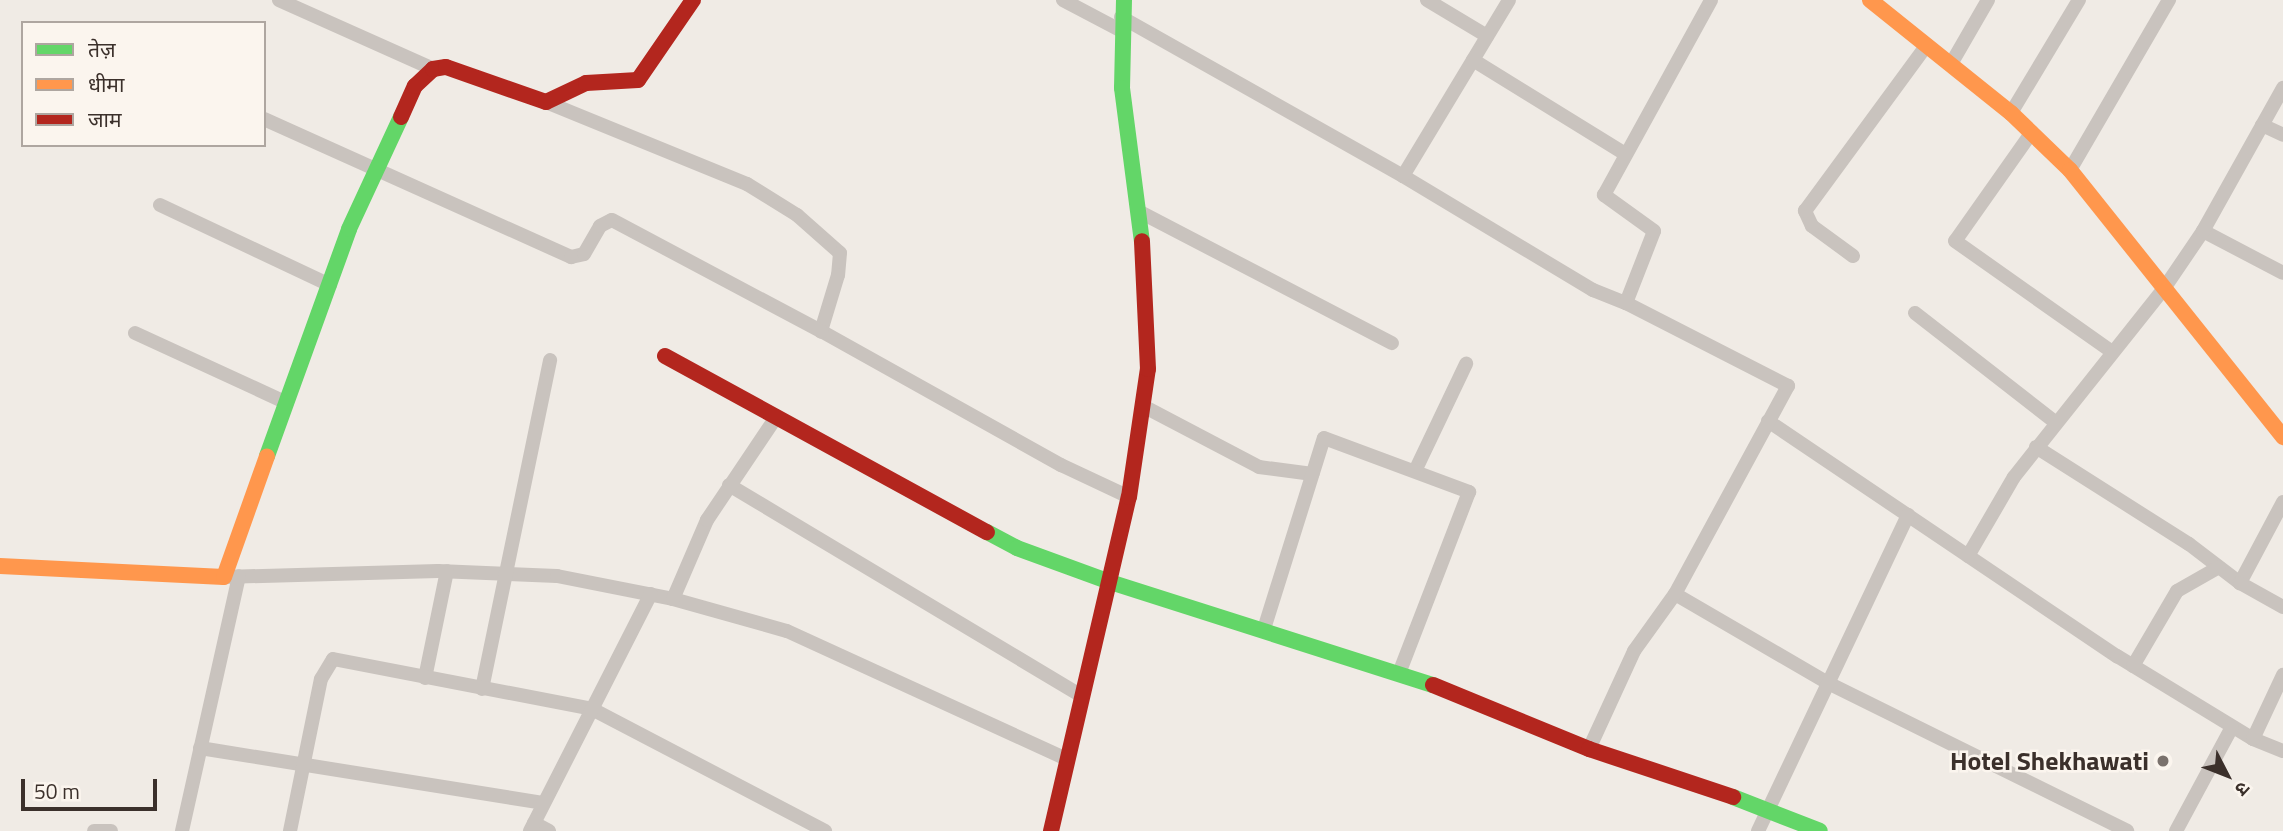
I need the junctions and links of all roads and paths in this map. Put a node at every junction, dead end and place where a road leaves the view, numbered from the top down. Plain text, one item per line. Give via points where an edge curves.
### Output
1 (279, 0) edge
2 (693, 0) edge
3 (1063, 0) edge
4 (1427, 0) edge
5 (1509, 0) edge
6 (1711, 0) edge
7 (1870, 0) edge
8 (1988, 0) edge
9 (2079, 0) edge
10 (2169, 0) edge
11 (1121, 15) edge
12 (1487, 36) junction
13 (1927, 45) junction
14 (1472, 60) junction
15 (1951, 64) junction
16 (433, 69) junction
17 (2283, 88) edge
18 (546, 102) junction
19 (2011, 113) junction
20 (266, 120) edge
21 (2262, 125) junction
22 (2032, 132) junction
23 (2283, 135) edge
24 (1625, 154) junction
25 (376, 169) junction
26 (2070, 170) junction
27 (1404, 176) junction
28 (160, 205) dead end
29 (1140, 212) junction
30 (2203, 231) junction
31 (1853, 256) dead end
32 (2283, 273) edge
33 (330, 285) junction
34 (2165, 287) junction
35 (1626, 303) junction
36 (1915, 313) dead end
37 (821, 331) junction
38 (135, 333) dead end
39 (1392, 343) dead end
40 (2111, 351) junction
41 (665, 356) dead end
42 (550, 359) dead end
43 (1466, 364) dead end
44 (287, 403) junction
45 (1143, 406) junction
46 (777, 416) junction
47 (1768, 421) junction
48 (2055, 422) junction
49 (2283, 437) edge
50 (2036, 447) junction
51 (1415, 471) junction
52 (1313, 474) junction
53 (729, 485) junction
54 (1129, 497) junction
55 (2283, 502) edge
56 (1908, 516) junction
57 (1968, 556) junction
58 (0, 566) edge
59 (2219, 567) junction
60 (447, 571) junction
61 (506, 574) junction
62 (232, 577) junction
63 (1110, 582) junction
64 (2240, 583) junction
65 (652, 594) junction
66 (1675, 594) junction
67 (673, 598) junction
68 (2283, 607) edge
69 (1264, 629) junction
70 (2133, 666) junction
71 (1400, 671) junction
72 (2283, 675) edge
73 (425, 678) junction
74 (1826, 682) junction
75 (482, 690) junction
76 (1081, 696) junction
77 (592, 709) junction
78 (2232, 727) junction
79 (2253, 739) junction
80 (200, 748) junction
81 (1589, 749) junction
82 (2283, 751) edge
83 (1066, 759) junction
84 (304, 765) junction
85 (543, 803) junction
86 (1771, 809) junction
87 (532, 827) edge
88 (94, 831) edge
89 (111, 831) edge
90 (182, 831) edge
91 (290, 831) edge
92 (549, 831) edge
93 (825, 831) edge
94 (1051, 831) edge
95 (1758, 831) edge
96 (1820, 831) edge
97 (2127, 831) edge
98 (2176, 831) edge

1 - 16 street
2 - 18 street via 638,80 586,83
3 - 11 street
4 - 12 street
5 - 12 street
6 - 24 street
7 - 13 street
8 - 15 street
9 - 19 street
10 - 26 street
11 - 27 street
11 - 29 street via 1122,88
12 - 14 street
13 - 15 street
13 - 31 street via 1805,211 1812,226
14 - 24 street
14 - 27 street
15 - 19 street
16 - 18 street via 446,67
16 - 25 street via 415,86
17 - 21 street
18 - 37 street via 747,184 831,241 840,253 838,275
19 - 22 street
20 - 25 street
21 - 23 street
21 - 30 street
22 - 26 street
22 - 40 street via 1955,241
24 - 35 street via 1604,195 1654,231
25 - 33 street
25 - 37 street via 571,257 584,254 600,226 612,220
26 - 34 street
27 - 35 street via 1593,289
28 - 33 street
29 - 39 street
29 - 45 street via 1149,334
30 - 32 street
30 - 34 street
33 - 44 street
34 - 40 street
34 - 49 street
35 - 47 street via 1786,384
36 - 48 street
37 - 54 street via 1061,465
38 - 44 street
40 - 48 street
41 - 46 street
42 - 61 street
43 - 51 street
44 - 62 street
45 - 52 street via 1259,467
45 - 54 street
46 - 53 street
46 - 63 street via 1017,548
47 - 56 street
47 - 66 street
48 - 50 street
50 - 57 street
50 - 59 street
51 - 52 street via 1324,438
51 - 71 street via 1469,492
52 - 69 street
53 - 67 street via 707,520
53 - 76 street
54 - 63 street
55 - 64 street
56 - 57 street
56 - 74 street
57 - 70 street
58 - 62 street
59 - 64 street
59 - 70 street via 2177,591
60 - 61 street
60 - 62 street
60 - 73 street
61 - 65 street via 557,576
61 - 75 street
62 - 80 street
63 - 69 street
63 - 76 street
64 - 68 street
65 - 67 street
65 - 77 street
66 - 74 street
66 - 81 street via 1634,651
67 - 83 street via 786,631
69 - 71 street
70 - 78 street
71 - 81 street
72 - 79 street
73 - 75 street
73 - 84 street via 333,659 321,679
74 - 86 street
74 - 97 street
75 - 77 street
76 - 83 street
77 - 85 street
77 - 93 street
78 - 79 street
78 - 98 street
79 - 82 street
80 - 84 street
80 - 90 street
81 - 86 street
83 - 94 street
84 - 85 street
84 - 91 street
85 - 87 street
86 - 95 street
86 - 96 street
87 - 92 street
88 - 89 street

